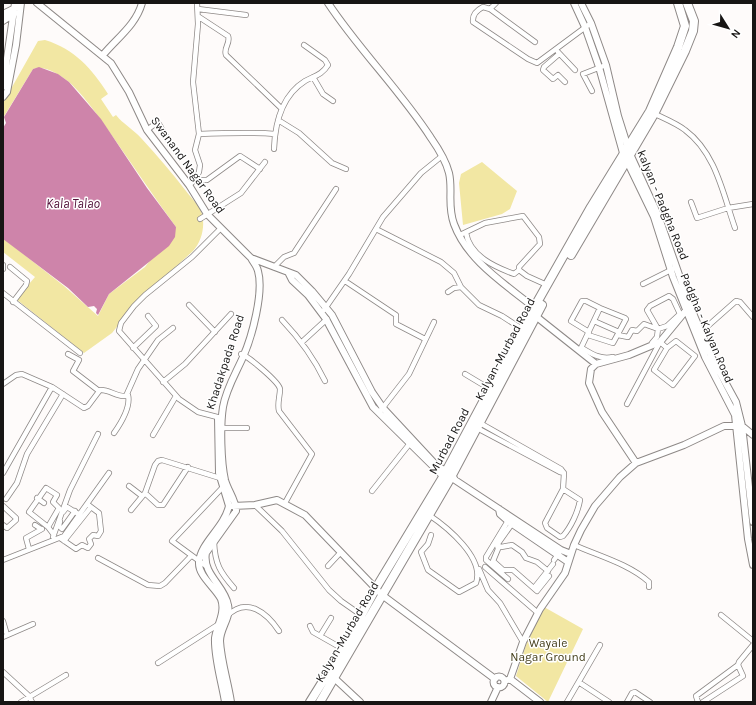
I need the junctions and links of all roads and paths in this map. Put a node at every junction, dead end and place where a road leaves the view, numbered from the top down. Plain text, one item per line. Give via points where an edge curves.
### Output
1 (37, 3) edge
2 (142, 3) edge
3 (197, 3) edge
4 (328, 3) edge
5 (496, 3) edge
6 (574, 3) edge
7 (581, 3) edge
8 (678, 3) edge
9 (687, 3) edge
10 (17, 8) edge
11 (198, 8) junction
12 (490, 10) junction
13 (3, 14) edge
14 (246, 15) dead end
15 (199, 17) junction
16 (3, 21) edge
17 (588, 25) junction
18 (535, 42) dead end
19 (13, 45) junction
20 (304, 45) dead end
21 (555, 49) junction
22 (559, 54) junction
23 (103, 56) junction
24 (536, 63) junction
25 (606, 65) junction
26 (599, 67) junction
27 (543, 69) junction
28 (574, 70) dead end
29 (313, 77) junction
30 (565, 82) dead end
31 (3, 86) edge
32 (592, 91) dead end
33 (3, 96) edge
34 (333, 101) dead end
35 (281, 108) junction
36 (652, 112) junction
37 (615, 117) junction
38 (278, 120) junction
39 (148, 130) junction
40 (199, 134) junction
41 (275, 134) junction
42 (171, 145) dead end
43 (274, 149) dead end
44 (627, 154) junction
45 (442, 156) junction
46 (265, 162) dead end
47 (260, 169) junction
48 (346, 169) dead end
49 (195, 180) junction
50 (189, 185) junction
51 (336, 189) dead end
52 (690, 202) dead end
53 (753, 204) edge
54 (728, 208) junction
55 (207, 214) junction
56 (200, 219) dead end
57 (220, 228) junction
58 (735, 228) dead end
59 (376, 229) junction
60 (463, 234) junction
61 (574, 244) junction
62 (251, 258) junction
63 (3, 264) edge
64 (266, 264) junction
65 (274, 267) junction
66 (10, 268) dead end
67 (674, 269) junction
68 (519, 270) junction
69 (3, 271) edge
70 (258, 273) junction
71 (345, 281) junction
72 (643, 284) dead end
73 (547, 285) junction
74 (461, 287) junction
75 (448, 292) dead end
76 (3, 293) edge
77 (310, 293) junction
78 (13, 302) junction
79 (189, 305) dead end
80 (327, 308) junction
81 (600, 308) junction
82 (685, 310) junction
83 (321, 312) junction
84 (535, 312) junction
85 (231, 314) dead end
86 (332, 315) junction
87 (148, 316) dead end
88 (753, 317) edge
89 (282, 320) dead end
90 (326, 320) junction
91 (594, 321) junction
92 (434, 322) dead end
93 (173, 328) dead end
94 (522, 329) junction
95 (658, 329) junction
96 (215, 332) junction
97 (701, 332) junction
98 (589, 333) junction
99 (619, 334) junction
100 (425, 339) junction
101 (302, 342) junction
102 (660, 342) junction
103 (133, 348) junction
104 (667, 348) junction
105 (581, 350) junction
106 (80, 353) dead end
107 (68, 354) dead end
108 (242, 355) junction
109 (709, 359) junction
110 (144, 360) junction
111 (596, 364) junction
112 (505, 368) junction
113 (465, 374) dead end
114 (325, 381) dead end
115 (163, 382) junction
116 (3, 384) edge
117 (52, 387) junction
118 (490, 389) junction
119 (99, 392) junction
120 (63, 394) junction
121 (369, 394) junction
122 (128, 395) junction
123 (176, 396) junction
124 (627, 404) dead end
125 (381, 410) junction
126 (220, 417) junction
127 (479, 425) junction
128 (739, 425) junction
129 (222, 428) junction
130 (247, 428) dead end
131 (114, 433) dead end
132 (98, 434) dead end
133 (153, 435) dead end
134 (753, 435) edge
135 (411, 441) junction
136 (220, 446) junction
137 (636, 463) junction
138 (188, 467) junction
139 (109, 472) dead end
140 (3, 473) edge
141 (449, 477) junction
142 (223, 479) junction
143 (129, 486) dead end
144 (223, 487) junction
145 (563, 489) junction
146 (372, 491) dead end
147 (144, 495) junction
148 (37, 498) junction
149 (6, 499) dead end
150 (44, 503) dead end
151 (285, 503) junction
152 (89, 505) junction
153 (255, 505) junction
154 (3, 506) edge
155 (233, 506) junction
156 (131, 510) dead end
157 (75, 511) junction
158 (85, 514) junction
159 (429, 515) junction
160 (511, 520) junction
161 (753, 522) edge
162 (35, 525) dead end
163 (3, 526) edge
164 (48, 527) junction
165 (62, 529) junction
166 (431, 535) dead end
167 (53, 537) junction
168 (65, 538) junction
169 (751, 538) edge
170 (214, 540) junction
171 (498, 545) junction
172 (574, 545) junction
173 (29, 549) junction
174 (341, 552) junction
175 (571, 554) junction
176 (191, 556) junction
177 (556, 557) junction
178 (98, 558) dead end
179 (3, 560) edge
180 (199, 562) junction
181 (476, 562) dead end
182 (568, 562) junction
183 (753, 565) edge
184 (206, 566) junction
185 (328, 566) dead end
186 (485, 567) dead end
187 (548, 574) junction
188 (508, 579) dead end
189 (234, 588) dead end
190 (376, 588) junction
191 (649, 588) dead end
192 (382, 595) junction
193 (538, 613) junction
194 (228, 614) junction
195 (361, 615) junction
196 (722, 615) dead end
197 (331, 618) dead end
198 (3, 621) edge
199 (33, 624) dead end
200 (220, 624) junction
201 (310, 626) dead end
202 (279, 631) dead end
203 (5, 636) edge
204 (320, 636) junction
205 (753, 641) edge
206 (523, 642) junction
207 (600, 645) dead end
208 (753, 645) edge
209 (343, 649) junction
210 (158, 663) dead end
211 (221, 664) junction
212 (738, 665) junction
213 (3, 672) edge
214 (66, 675) dead end
215 (332, 676) junction
216 (495, 679) junction
217 (508, 680) junction
218 (580, 683) junction
219 (498, 687) junction
220 (29, 696) junction
221 (21, 702) edge
222 (32, 702) edge
223 (225, 702) edge
224 (232, 702) edge
225 (310, 702) edge
226 (320, 702) edge
227 (360, 702) edge
228 (491, 702) edge
229 (540, 702) edge
230 (568, 702) edge
231 (609, 702) edge
232 (627, 702) edge
233 (650, 702) edge
234 (698, 702) edge
235 (703, 702) edge

1 - 23 street, Swanand Nagar Road
2 - 23 street via 140,13 132,24
3 - 11 street
4 - 45 street via 366,54 392,83
5 - 12 street
6 - 17 street, kalyan - Padgha Road
7 - 17 street, kalyan - Padgha Road
8 - 36 highway via 685,26
9 - 36 highway via 694,21 693,31
10 - 13 street
10 - 16 street
10 - 19 street
11 - 14 street
11 - 15 street
12 - 18 street
12 - 24 street via 484,7 478,10 473,22
15 - 35 street via 228,36 226,55
15 - 40 street via 193,82
17 - 21 street
17 - 25 street, kalyan - Padgha Road
17 - 26 street, kalyan - Padgha Road
19 - 31 street
19 - 33 street via 7,92
20 - 29 street via 327,62 325,69
21 - 22 street
21 - 24 street
22 - 27 street
22 - 28 street
23 - 39 street, Swanand Nagar Road via 122,79
24 - 27 street
25 - 26 street
25 - 37 street, kalyan - Padgha Road
26 - 32 street via 583,74
26 - 37 street, kalyan - Padgha Road
27 - 30 street via 553,79 558,75
29 - 34 street via 322,94
29 - 35 street via 294,89
35 - 38 street
36 - 44 highway, Murbad Road
36 - 54 street via 684,129 706,151
37 - 44 street, kalyan - Padgha Road
38 - 41 street
38 - 48 street via 299,133 332,163
39 - 42 street via 159,124
39 - 50 street, Swanand Nagar Road
40 - 41 street
40 - 49 street via 195,150 199,172
41 - 43 street
44 - 61 highway, Murbad Road
44 - 67 street, kalyan - Padgha Road via 656,216
45 - 59 street via 421,173
45 - 60 street via 449,173 449,204 454,224
46 - 47 street
47 - 49 street via 240,156 207,180
47 - 55 street via 242,193
49 - 50 street
50 - 55 street, Swanand Nagar Road
51 - 65 street via 294,253 284,257
52 - 54 street via 697,218
53 - 54 street
54 - 58 street
55 - 56 street
55 - 57 street, Swanand Nagar Road
57 - 62 street, Swanand Nagar Road
57 - 103 street via 192,257 158,283 134,306 119,331
59 - 71 street
59 - 74 street via 441,262 454,272
60 - 68 street via 483,260 514,274
60 - 68 street via 485,223 524,217 539,237 540,244
60 - 84 street via 481,264
61 - 73 highway, Murbad Road
61 - 84 highway, Kalyan-Murbad Road
62 - 64 street, Swanand Nagar Road
62 - 70 street
63 - 69 street
64 - 65 street, Swanand Nagar Road
64 - 70 street
65 - 77 street, Swanand Nagar Road via 289,274
66 - 78 street via 26,281 26,285
67 - 72 street
67 - 82 street, kalyan - Padgha Road
68 - 73 street
70 - 108 street, Khadakpada Road via 248,338
71 - 80 street
71 - 100 street via 396,315 396,324
73 - 84 highway, Murbad Road
74 - 75 street
74 - 94 street via 479,305
76 - 78 street
77 - 80 street, Swanand Nagar Road
77 - 83 street, Swanand Nagar Road
78 - 106 street
79 - 96 street
80 - 83 street
80 - 86 street, Swanand Nagar Road
81 - 91 street
81 - 98 street via 586,301 582,302 571,321
81 - 99 street via 626,319
82 - 95 street via 667,326
82 - 95 street via 669,296 650,306 647,310
82 - 97 street, kalyan - Padgha Road
82 - 102 street
82 - 109 street, Padgha - Kalyan Road
83 - 90 street, Swanand Nagar Road
84 - 94 highway, Murbad Road
84 - 105 street
84 - 112 highway, Kalyan-Murbad Road
85 - 96 street
86 - 90 street
86 - 121 street, Swanand Nagar Road
87 - 103 street via 156,326
88 - 97 street via 740,302 736,301
89 - 101 street
90 - 101 street
90 - 121 street, Swanand Nagar Road
91 - 98 street
91 - 99 street
92 - 100 street
93 - 110 street via 158,340
94 - 112 highway, Murbad Road
95 - 99 street via 644,324 637,330 632,330 628,337
95 - 105 street via 655,342 611,357 595,356
96 - 115 street via 185,364
97 - 109 street, kalyan - Padgha Road
98 - 99 street via 613,343
98 - 105 street
100 - 125 street via 409,374
101 - 114 street
102 - 104 street
102 - 111 street via 629,356
102 - 124 street
103 - 110 street
104 - 104 street via 654,370 673,385 696,356 679,341
105 - 111 street
107 - 119 street via 79,360 73,371
108 - 126 street, Khadakpada Road via 223,395
108 - 151 street via 279,387 280,411 312,454
109 - 128 street, kalyan - Padgha Road via 736,402
110 - 115 street
110 - 122 street via 134,376
111 - 137 street via 592,369 589,383 602,412
112 - 118 highway, Murbad Road
112 - 127 highway, Kalyan-Murbad Road
113 - 118 street
115 - 123 street
116 - 117 street via 22,374
117 - 120 street
117 - 140 street
118 - 141 highway, Murbad Road
119 - 120 street via 84,408
119 - 122 street via 106,390 116,396
120 - 149 street via 28,454 17,483
121 - 125 street, Swanand Nagar Road
122 - 131 street via 129,402 120,426
123 - 126 street via 198,412
123 - 133 street
125 - 135 street, Swanand Nagar Road
126 - 129 street, Khadakpada Road
126 - 136 street, Khadakpada Road
127 - 141 highway, Kalyan-Murbad Road
127 - 145 street via 564,472
128 - 134 street
128 - 137 street via 724,426 684,445
128 - 161 street, kalyan - Padgha Road
128 - 169 street
129 - 130 street
129 - 136 street, Khadakpada Road
132 - 167 street via 70,490
135 - 141 street, Swanand Nagar Road
135 - 146 street
136 - 142 street, Khadakpada Road
137 - 172 street via 595,506
138 - 142 street
138 - 147 street via 163,505 158,505
138 - 147 street via 158,461
139 - 152 street
141 - 159 highway, Kalyan-Murbad Road
141 - 160 street, Swanand Nagar Road via 499,509 500,514
141 - 190 highway, Murbad Road
142 - 144 street, Khadakpada Road
142 - 155 street, Khadakpada Road
143 - 147 street
144 - 155 street, Khadakpada Road
144 - 176 street via 172,541
145 - 145 street via 545,523 547,528 560,537 567,532 580,500
147 - 156 street
148 - 150 street
148 - 164 street via 29,513
148 - 164 street via 46,488 57,495 53,502 59,508
151 - 153 street via 277,500
151 - 174 street via 305,515
152 - 158 street
152 - 168 street via 99,513 101,531 98,536 93,535 88,548 82,545 76,549
153 - 155 street
153 - 195 street via 282,531 329,590
154 - 163 street via 16,520 7,528
155 - 170 street
157 - 158 street
157 - 165 street
157 - 165 street via 66,507 59,525
158 - 168 street
159 - 166 street via 447,527 462,543 477,569 479,576 476,583 459,592 428,570 421,552
159 - 192 highway, Kalyan-Murbad Road
160 - 171 street
160 - 177 street, Swanand Nagar Road
160 - 188 street via 486,558
162 - 173 street via 42,529 26,538
164 - 167 street
165 - 168 street
167 - 168 street
167 - 173 street
169 - 183 street
170 - 180 street via 202,551
170 - 184 street via 206,553
170 - 189 street via 220,573
171 - 187 street via 512,545 526,558 537,562
171 - 187 street via 494,561 503,570 513,570 537,591
172 - 175 street
172 - 191 street via 627,567 644,577 649,582
173 - 179 street
174 - 185 street
174 - 190 street
175 - 177 street
175 - 182 street
176 - 178 street via 165,583 155,586 148,585
176 - 180 street
177 - 182 street
177 - 187 street
180 - 184 street
180 - 200 street via 202,573 221,599
181 - 206 street via 488,590 500,603
182 - 193 street via 565,573
184 - 194 street via 225,595 229,606
186 - 193 street
190 - 192 street
190 - 195 highway, Murbad Road
192 - 215 highway, Kalyan-Murbad Road
192 - 216 street
193 - 206 street
194 - 200 street
194 - 202 street via 250,607 262,611
194 - 211 street via 221,633
195 - 209 highway, Murbad Road
196 - 205 street
197 - 204 street
198 - 203 street
199 - 203 street
200 - 210 street
200 - 211 street via 215,643
201 - 204 street via 313,632
204 - 209 street
206 - 217 street
207 - 218 street
208 - 212 street
209 - 215 highway, Murbad Road
211 - 223 street
211 - 224 street
212 - 234 street via 698,694
212 - 235 street via 743,676
213 - 220 street
214 - 220 street
215 - 225 highway, Murbad Road
215 - 226 highway, Kalyan-Murbad Road
215 - 227 street
216 - 217 street via 500,677
216 - 219 street via 494,684
217 - 219 street via 503,686
217 - 229 street
218 - 230 street
218 - 231 street
219 - 228 street
220 - 221 street
220 - 222 street
232 - 233 street via 635,692

